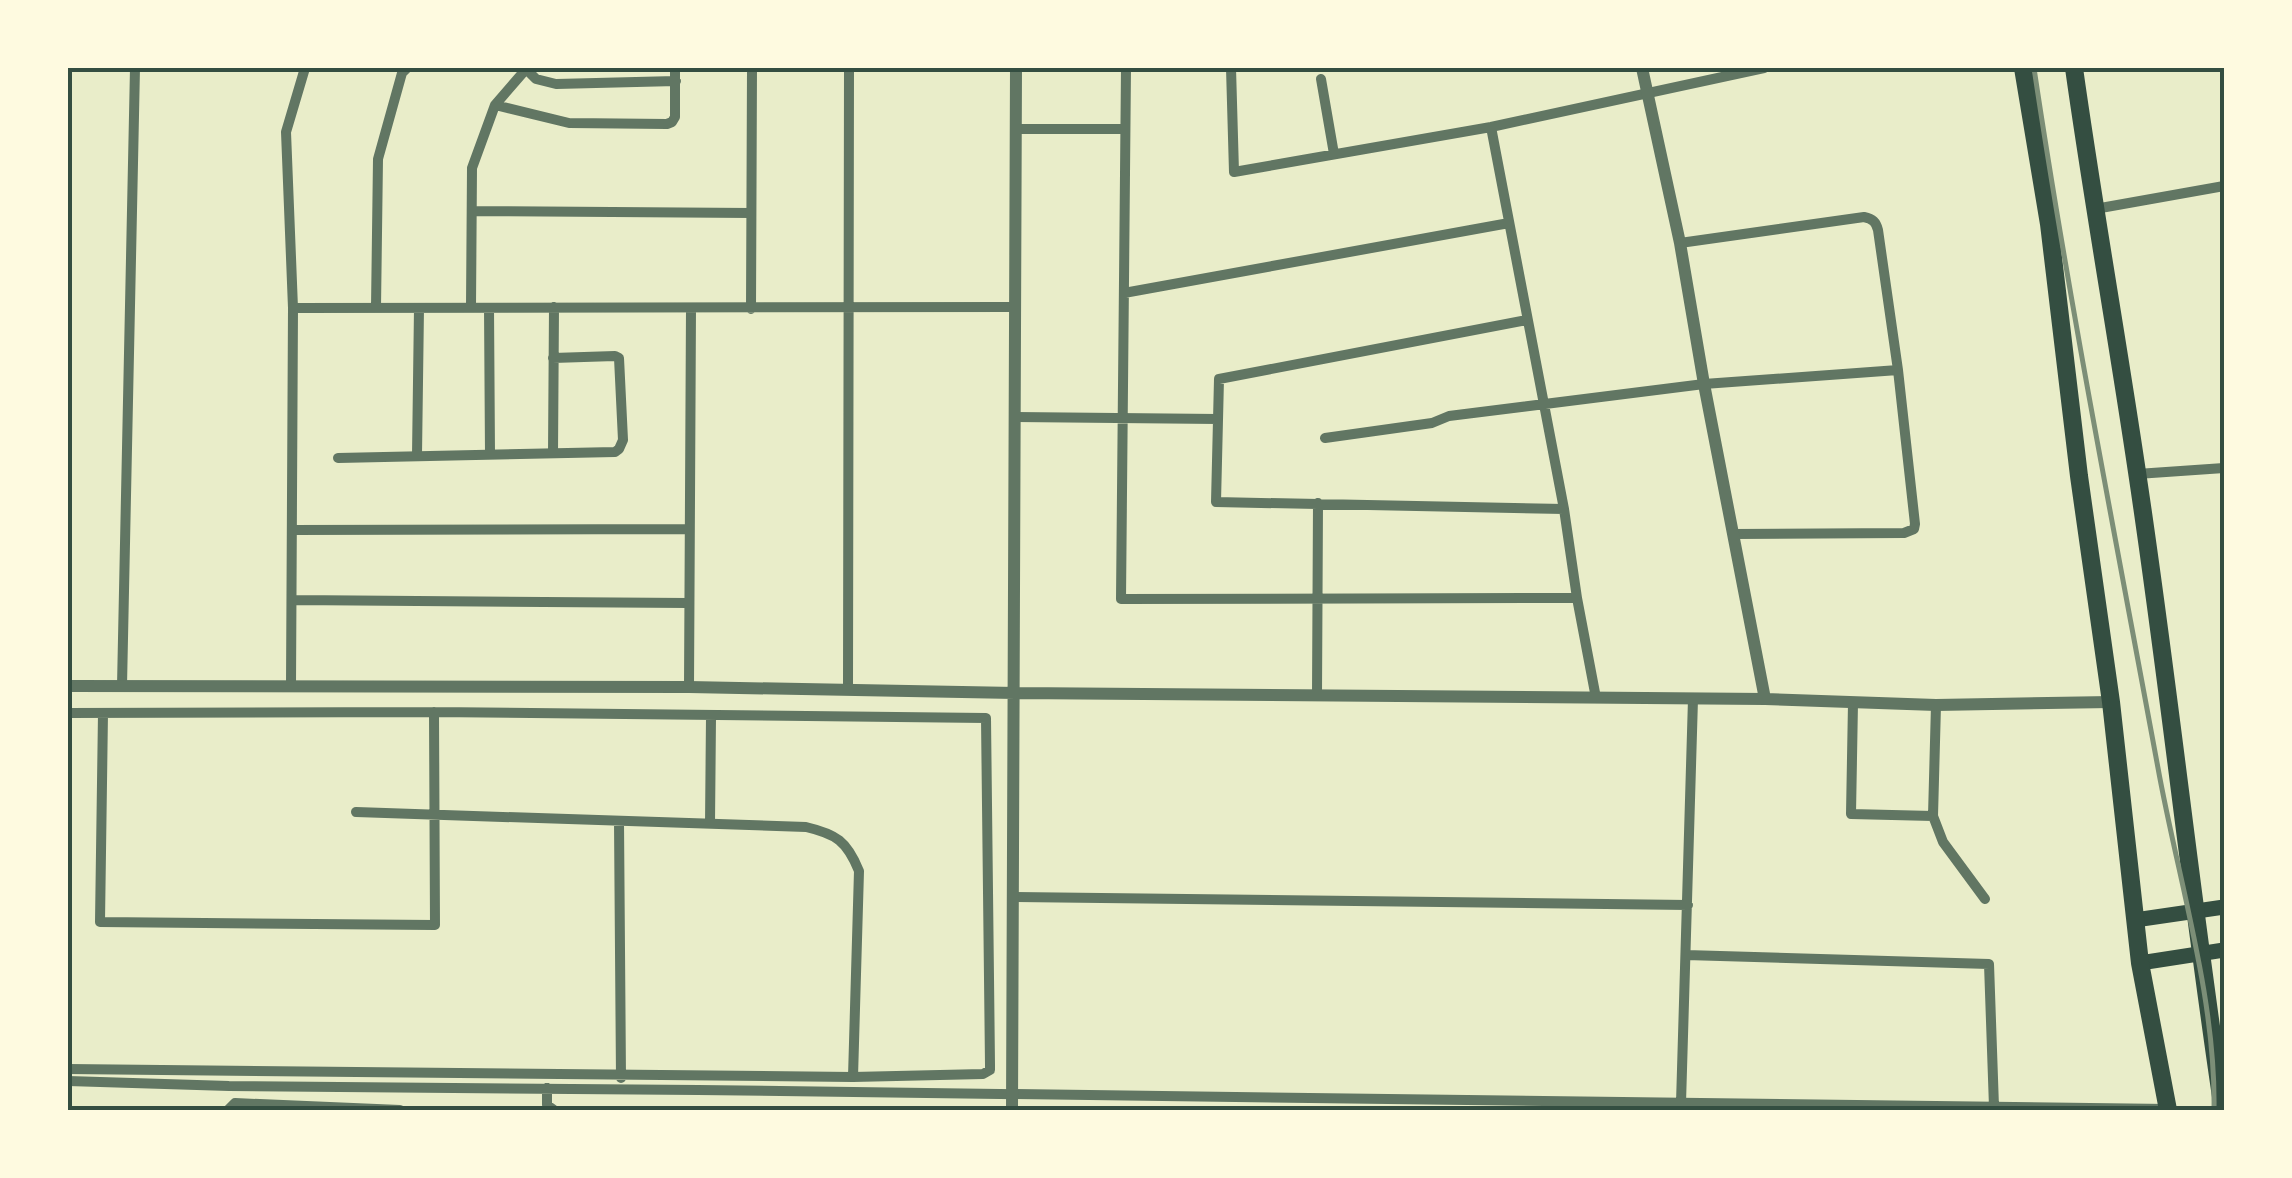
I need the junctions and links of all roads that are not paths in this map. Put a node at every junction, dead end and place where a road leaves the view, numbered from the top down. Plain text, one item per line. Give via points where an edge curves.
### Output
1 (135, 68) edge
2 (305, 68) edge
3 (407, 68) edge
4 (526, 68) edge
5 (676, 68) edge
6 (752, 68) edge
7 (849, 68) edge
8 (1016, 68) edge
9 (1126, 68) edge
10 (1232, 68) edge
11 (1642, 68) edge
12 (1764, 68) edge
13 (2023, 68) edge
14 (2074, 68) edge
15 (1321, 78) dead end
16 (676, 81) junction
17 (1648, 94) junction
18 (495, 105) junction
19 (1491, 127) junction
20 (1017, 130) junction
21 (1125, 130) junction
22 (1334, 154) junction
23 (2224, 186) edge
24 (2094, 210) junction
25 (472, 211) junction
26 (751, 213) junction
27 (1509, 223) junction
28 (1680, 243) junction
29 (1124, 293) junction
30 (293, 308) junction
31 (376, 308) junction
32 (419, 308) junction
33 (471, 308) junction
34 (490, 308) junction
35 (554, 308) junction
36 (691, 308) junction
37 (1016, 308) junction
38 (751, 309) junction
39 (848, 309) junction
40 (1527, 320) junction
41 (554, 358) junction
42 (1898, 370) junction
43 (1704, 384) junction
44 (1542, 404) junction
45 (1014, 416) junction
46 (1122, 419) junction
47 (1218, 419) junction
48 (1325, 438) dead end
49 (553, 453) junction
50 (490, 454) junction
51 (417, 455) junction
52 (338, 458) dead end
53 (2224, 468) edge
54 (2137, 474) junction
55 (1318, 503) junction
56 (1564, 509) junction
57 (689, 529) junction
58 (293, 530) junction
59 (1734, 534) junction
60 (1318, 598) junction
61 (1577, 598) junction
62 (293, 600) junction
63 (688, 604) junction
64 (68, 686) edge
65 (122, 686) junction
66 (291, 686) junction
67 (689, 687) junction
68 (848, 689) junction
69 (1014, 693) junction
70 (1317, 696) junction
71 (1596, 698) junction
72 (1693, 699) junction
73 (1765, 699) junction
74 (2111, 702) junction
75 (1854, 703) junction
76 (1936, 705) junction
77 (434, 712) junction
78 (68, 713) edge
79 (103, 713) junction
80 (710, 716) junction
81 (356, 812) dead end
82 (434, 814) junction
83 (1933, 816) junction
84 (619, 822) junction
85 (710, 824) junction
86 (1012, 897) junction
87 (1985, 899) dead end
88 (1688, 905) junction
89 (2224, 907) edge
90 (2194, 913) junction
91 (2135, 920) junction
92 (2224, 950) edge
93 (2199, 953) junction
94 (1686, 956) junction
95 (2140, 963) junction
96 (68, 1069) edge
97 (620, 1074) junction
98 (854, 1077) junction
99 (68, 1081) edge
100 (548, 1088) junction
101 (621, 1089) junction
102 (1012, 1095) junction
103 (1682, 1103) junction
104 (1994, 1107) junction
105 (228, 1110) edge
106 (400, 1110) edge
107 (554, 1110) edge
108 (1012, 1110) edge
109 (2168, 1110) edge
110 (2223, 1110) edge

1 - 65 street
2 - 30 street via 286,132
3 - 31 street via 378,159
4 - 16 street via 556,84
4 - 18 street
5 - 16 street
6 - 26 street
7 - 39 street
8 - 20 street
9 - 21 street
10 - 22 street via 1234,172
11 - 17 street
12 - 17 street
13 - 74 main road
14 - 24 main road
15 - 22 street
16 - 18 street via 675,116 667,124 569,122
17 - 19 street
17 - 28 street
18 - 25 street via 472,168
19 - 22 street
19 - 27 street
20 - 21 street
20 - 37 street
21 - 29 street
23 - 24 street
24 - 54 main road
25 - 26 street
25 - 33 street
26 - 38 street
27 - 29 street
27 - 40 street
28 - 42 street via 1871,219
28 - 43 street
29 - 46 street
30 - 31 street
30 - 58 street
31 - 32 street
32 - 33 street
32 - 51 street
33 - 34 street
34 - 35 street
34 - 50 street
35 - 36 street
35 - 41 street
36 - 38 street
36 - 57 street
37 - 39 street
37 - 45 street
38 - 39 street
39 - 68 street
40 - 44 street
40 - 47 street via 1219,379
41 - 49 street
41 - 49 street via 619,358 623,440 615,452
42 - 43 street
42 - 59 street via 1914,529
43 - 44 street
43 - 59 street
44 - 48 street
44 - 56 street
45 - 46 street
45 - 69 street
46 - 47 street
46 - 60 street via 1122,598
47 - 55 street via 1216,502
49 - 50 street
50 - 51 street
51 - 52 street
53 - 54 street
54 - 90 main road
55 - 56 street
55 - 60 street
56 - 61 street
57 - 58 street
57 - 63 street
58 - 62 street
59 - 73 street
60 - 61 street
60 - 70 street
61 - 71 street
62 - 63 street
62 - 66 street
63 - 67 street
64 - 65 street
65 - 66 street
66 - 67 street
67 - 68 street
68 - 69 street
69 - 70 street
69 - 86 street
70 - 71 street
71 - 72 street
72 - 73 street
72 - 88 street
73 - 75 street
74 - 76 street
74 - 91 main road
75 - 76 street
75 - 83 street via 1851,814
76 - 83 street
77 - 79 street
77 - 80 street
77 - 82 street
78 - 79 street
79 - 82 street via 100,922 435,926
80 - 85 street
80 - 98 street via 986,718 990,1070
81 - 82 street
82 - 84 street
83 - 87 street via 1942,842
84 - 85 street
84 - 97 street
85 - 98 street via 806,826 836,835 852,854 858,871
86 - 88 street
86 - 102 street
88 - 94 street
89 - 90 main road
90 - 91 main road
90 - 93 main road
91 - 95 main road
92 - 93 main road
93 - 95 main road
93 - 110 main road
94 - 103 street
94 - 104 street via 1989,964
95 - 109 main road
96 - 97 street
97 - 98 street
97 - 101 street
99 - 100 street
100 - 101 street
100 - 107 street
101 - 102 street
102 - 103 street
102 - 108 street
103 - 104 street
104 - 109 street
105 - 106 street via 235,1103

